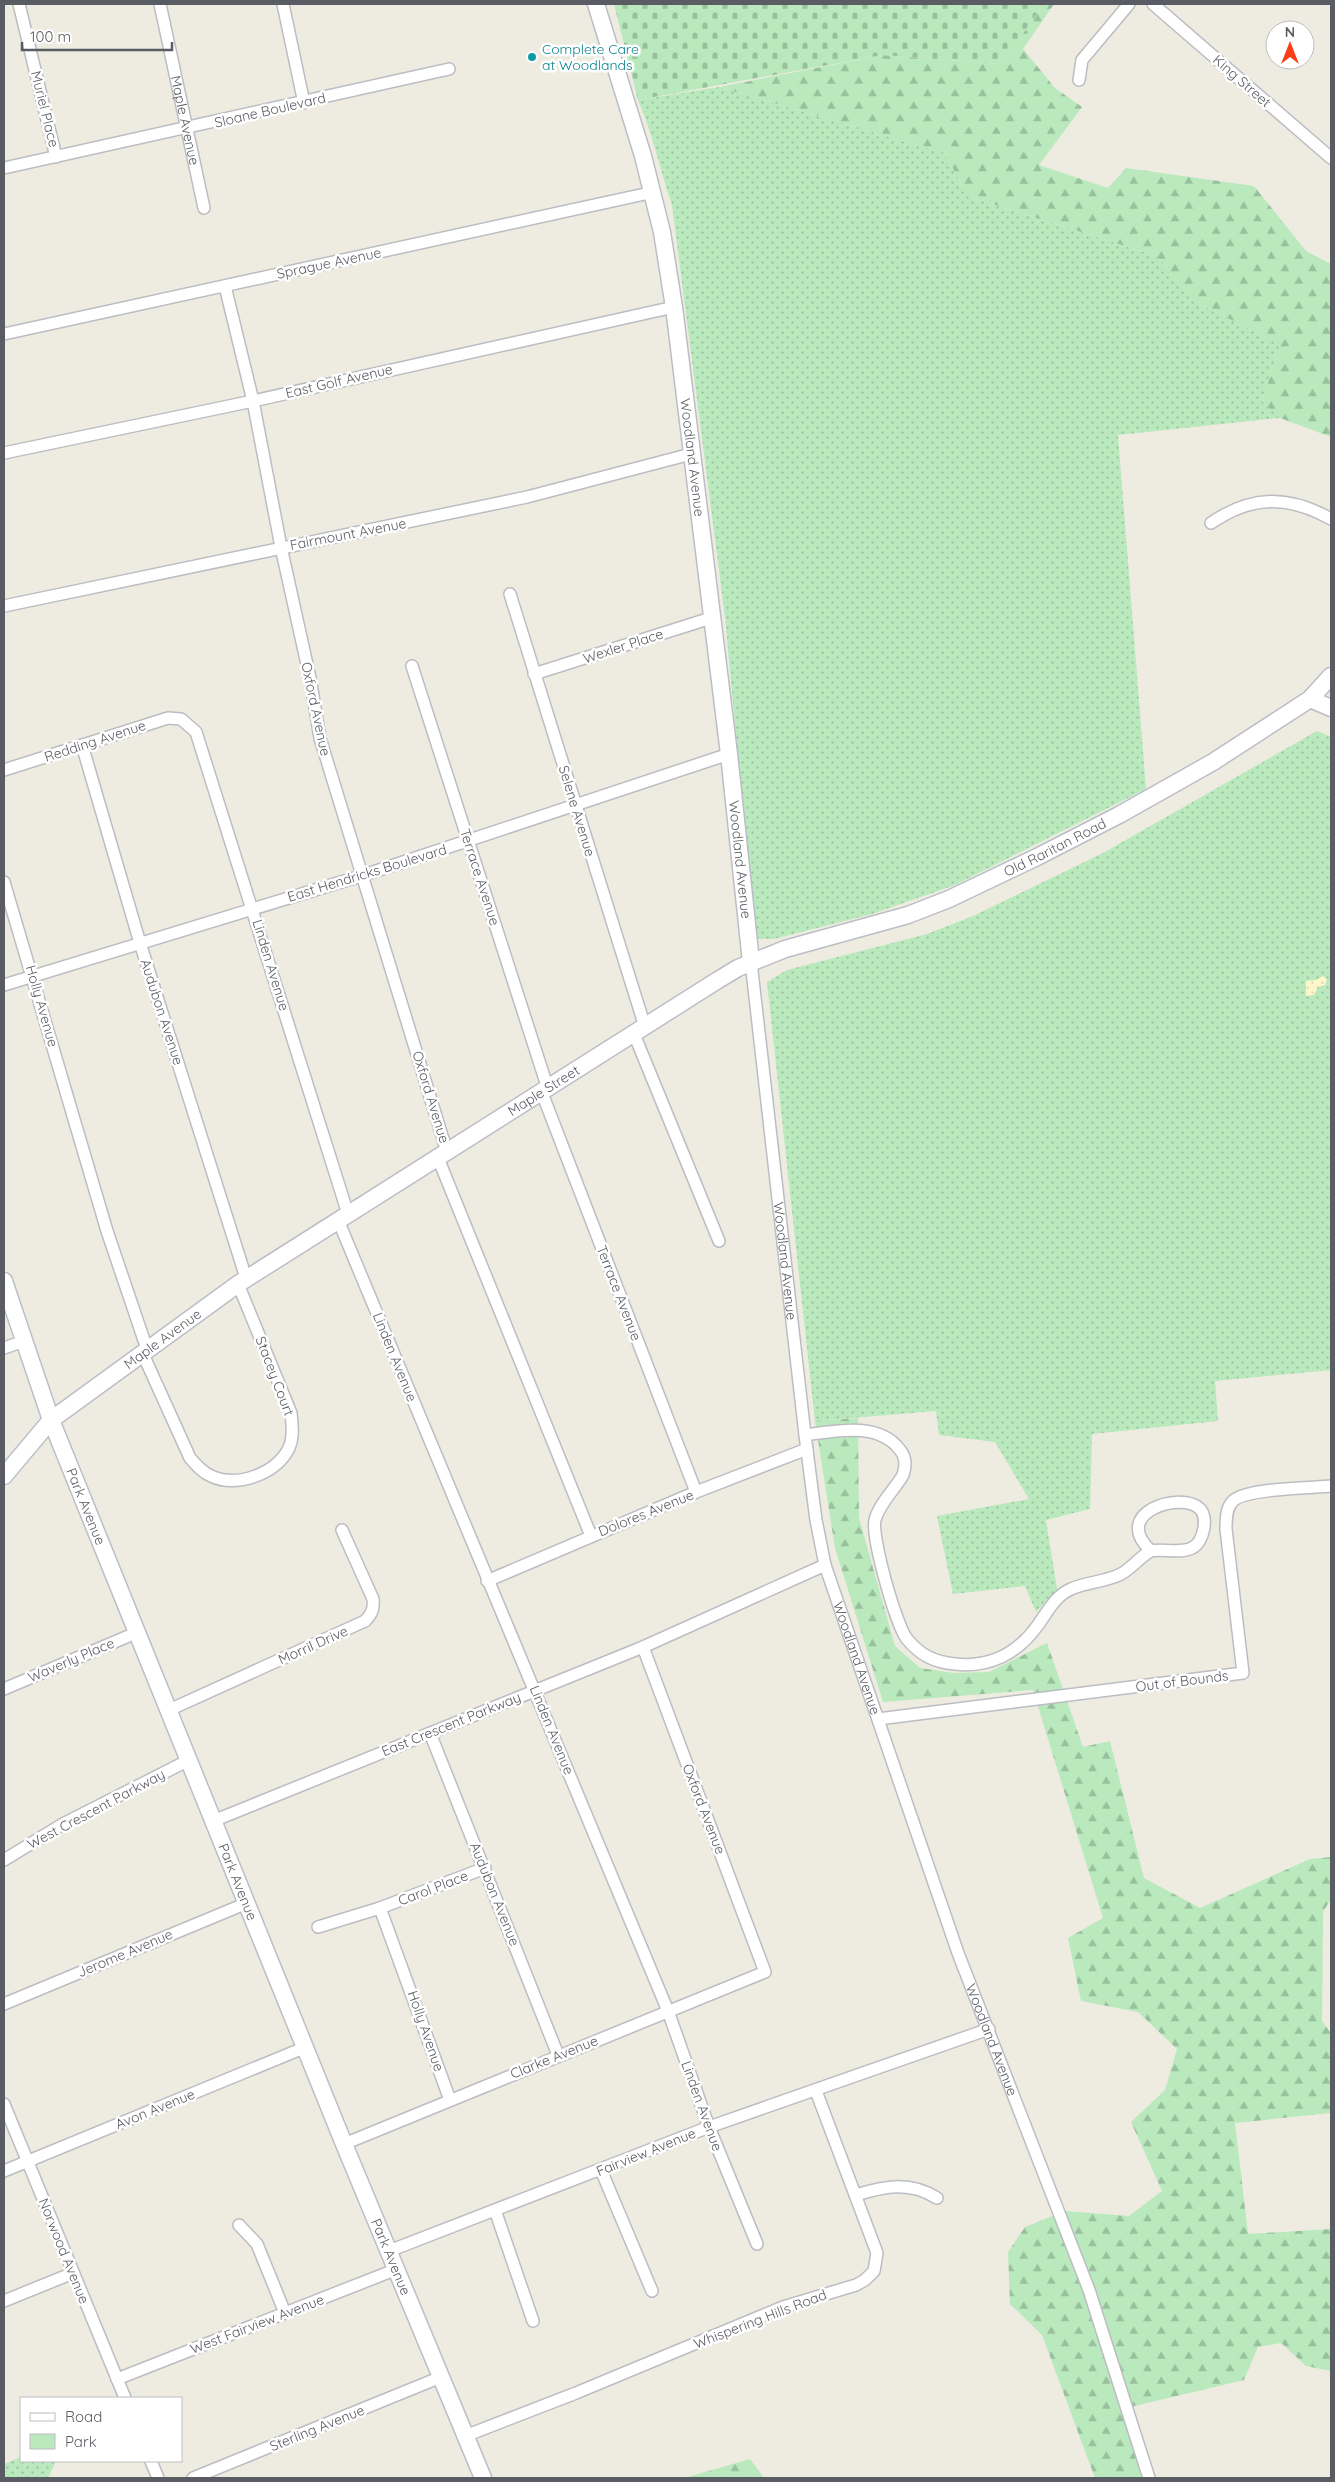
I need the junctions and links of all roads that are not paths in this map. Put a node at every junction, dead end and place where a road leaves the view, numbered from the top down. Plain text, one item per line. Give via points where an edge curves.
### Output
1 (19, 4) edge
2 (160, 4) edge
3 (283, 4) edge
4 (596, 4) edge
5 (1129, 4) edge
6 (1153, 4) edge
7 (449, 70) dead end
8 (1079, 80) dead end
9 (304, 102) junction
10 (188, 129) junction
11 (56, 157) junction
12 (1331, 158) edge
13 (4, 168) edge
14 (654, 192) junction
15 (204, 208) dead end
16 (224, 286) junction
17 (674, 307) junction
18 (4, 334) edge
19 (253, 401) junction
20 (4, 453) edge
21 (691, 454) junction
22 (1331, 520) edge
23 (1211, 523) dead end
24 (281, 547) junction
25 (510, 594) dead end
26 (4, 606) edge
27 (711, 618) junction
28 (412, 666) dead end
29 (534, 674) junction
30 (1331, 676) edge
31 (1310, 699) junction
32 (1331, 708) edge
33 (186, 722) joint
34 (82, 745) junction
35 (729, 754) junction
36 (4, 770) edge
37 (575, 803) junction
38 (468, 841) junction
39 (364, 874) junction
40 (4, 882) edge
41 (253, 908) junction
42 (140, 944) junction
43 (751, 962) junction
44 (33, 975) junction
45 (4, 985) edge
46 (639, 1031) junction
47 (545, 1091) junction
48 (443, 1155) junction
49 (343, 1217) junction
50 (720, 1241) dead end
51 (4, 1281) edge
52 (242, 1281) junction
53 (24, 1341) junction
54 (4, 1348) edge
55 (145, 1351) junction
56 (50, 1420) junction
57 (805, 1435) junction
58 (807, 1449) junction
59 (4, 1476) edge
60 (1331, 1486) edge
61 (696, 1492) junction
62 (342, 1530) dead end
63 (591, 1536) junction
64 (1151, 1551) junction
65 (825, 1565) junction
66 (487, 1581) junction
67 (138, 1632) junction
68 (643, 1647) junction
69 (4, 1689) edge
70 (536, 1690) junction
71 (169, 1710) junction
72 (878, 1719) junction
73 (430, 1733) junction
74 (189, 1760) junction
75 (213, 1821) junction
76 (4, 1860) edge
77 (485, 1868) junction
78 (247, 1903) junction
79 (380, 1908) junction
80 (318, 1927) dead end
81 (402, 1962) joint
82 (765, 1972) joint
83 (4, 2004) edge
84 (668, 2011) junction
85 (989, 2029) junction
86 (306, 2047) junction
87 (558, 2055) junction
88 (816, 2090) junction
89 (450, 2100) junction
90 (4, 2104) edge
91 (709, 2128) junction
92 (344, 2144) junction
93 (27, 2162) junction
94 (602, 2170) junction
95 (4, 2171) edge
96 (856, 2195) junction
97 (937, 2198) dead end
98 (495, 2210) junction
99 (239, 2225) dead end
100 (757, 2244) dead end
101 (389, 2250) junction
102 (397, 2269) junction
103 (73, 2273) junction
104 (652, 2291) dead end
105 (4, 2301) edge
106 (286, 2313) junction
107 (533, 2321) dead end
108 (441, 2377) junction
109 (117, 2380) junction
110 (125, 2397) edge
111 (466, 2436) junction
112 (151, 2462) edge
113 (158, 2478) edge
114 (194, 2478) edge
115 (483, 2478) edge
116 (1149, 2478) edge

1 - 11 street, Muriel Place
2 - 10 street, Maple Avenue
3 - 9 street
4 - 14 main road, Woodland Avenue
5 - 8 street via 1082,60
6 - 12 street, King Street
7 - 9 street, Sloane Boulevard
9 - 10 street, Sloane Boulevard
10 - 11 street, Sloane Boulevard
10 - 15 street, Maple Avenue
11 - 13 street, Sloane Boulevard
14 - 16 street, Sprague Avenue
14 - 17 main road, Woodland Avenue
16 - 18 street, Sprague Avenue
16 - 19 street, Oxford Avenue
17 - 19 street, East Golf Avenue
17 - 21 main road, Woodland Avenue
19 - 20 street, East Golf Avenue
19 - 24 street, Oxford Avenue
21 - 24 street, Fairmount Avenue via 527,497
21 - 27 main road, Woodland Avenue
22 - 23 street via 1307,507 1274,501 1240,506
24 - 26 street, Fairmount Avenue
24 - 39 street, Oxford Avenue via 320,738
25 - 29 street, Selene Avenue
27 - 29 street, Wexler Place
27 - 35 main road, Woodland Avenue
28 - 38 street, Terrace Avenue
29 - 37 street, Selene Avenue
30 - 31 main road, Old Raritan Road
31 - 32 main road
31 - 43 main road, Old Raritan Road via 1158,794 949,899 908,915 785,949
33 - 34 street, Redding Avenue via 168,718
33 - 41 street, Linden Avenue via 196,732
34 - 36 street, Redding Avenue
34 - 42 street, Audubon Avenue
35 - 37 street, East Hendricks Boulevard
35 - 43 main road, Woodland Avenue
37 - 38 street, East Hendricks Boulevard
37 - 46 street, Selene Avenue
38 - 39 street, East Hendricks Boulevard
38 - 47 street, Terrace Avenue
39 - 41 street, East Hendricks Boulevard
39 - 48 street, Oxford Avenue
40 - 44 street, Holly Avenue
41 - 42 street, East Hendricks Boulevard
41 - 49 street, Linden Avenue
42 - 44 street, East Hendricks Boulevard
42 - 52 street, Audubon Avenue
43 - 46 main road, Maple Street
43 - 57 street, Woodland Avenue
44 - 45 street, East Hendricks Boulevard
44 - 55 street, Holly Avenue
46 - 47 main road, Maple Street
46 - 50 street, Selene Avenue
47 - 48 main road, Maple Street
47 - 61 street, Terrace Avenue
48 - 49 main road, Maple Street
48 - 63 street, Oxford Avenue
49 - 52 main road, Maple Avenue
49 - 66 street, Linden Avenue
51 - 53 main road, Park Avenue
52 - 55 main road, Maple Avenue
52 - 55 street, Stacey Court via 291,1413 293,1432 289,1448 269,1470 255,1476 224,1480 201,1470 190,1458
53 - 54 street
53 - 56 main road, Park Avenue
55 - 56 main road, Maple Avenue
56 - 59 main road, Maple Avenue
56 - 67 main road, Park Avenue
57 - 58 street, Woodland Avenue
57 - 64 street via 838,1430 869,1432 891,1440 902,1453 903,1475 877,1514 875,1534 892,1604 905,1636 925,1657 937,1662 967,1666 985,1664 1016,1650 1061,1595 1122,1573
58 - 61 street, Dolores Avenue
58 - 65 street, Woodland Avenue
60 - 72 street, Out of Bounds via 1250,1494 1233,1501 1229,1507 1226,1529 1243,1673
61 - 63 street, Dolores Avenue
62 - 71 street, Morril Drive via 373,1599 374,1608 365,1622
63 - 66 street, Dolores Avenue
64 - 64 street via 1140,1537 1143,1513 1154,1506 1189,1503 1201,1509 1204,1527 1197,1544 1182,1550
65 - 68 street, East Crescent Parkway
65 - 72 street, Woodland Avenue
66 - 70 street, Linden Avenue
67 - 69 street, Waverly Place
67 - 71 main road, Park Avenue
68 - 70 street, East Crescent Parkway
68 - 82 street, Oxford Avenue
70 - 73 street, East Crescent Parkway
70 - 84 street, Linden Avenue
71 - 74 main road, Park Avenue
72 - 85 street, Woodland Avenue via 958,1953
73 - 75 street, East Crescent Parkway
73 - 77 street, Audubon Avenue
74 - 75 main road, Park Avenue
74 - 76 street, West Crescent Parkway via 63,1824
75 - 78 main road, Park Avenue
77 - 79 street, Carol Place
77 - 87 street, Audubon Avenue
78 - 83 street, Jerome Avenue
78 - 86 main road, Park Avenue
79 - 80 street, Carol Place
79 - 81 street, Carol Place
81 - 89 street, Holly Avenue
82 - 84 street, Clarke Avenue
84 - 87 street, Clarke Avenue
84 - 91 street, Linden Avenue
85 - 88 street, Fairview Avenue
85 - 116 street, Woodland Avenue via 1089,2290
86 - 92 main road, Park Avenue
86 - 93 street, Avon Avenue
87 - 89 street, Clarke Avenue
88 - 91 street, Fairview Avenue
88 - 96 street, Whispering Hills Road
89 - 92 street, Clarke Avenue
90 - 93 street, Norwood Avenue
91 - 94 street, Fairview Avenue
91 - 100 street, Linden Avenue
92 - 101 main road, Park Avenue
93 - 95 street, Avon Avenue
93 - 103 street, Norwood Avenue
94 - 98 street, Fairview Avenue
94 - 104 street
96 - 97 street via 899,2186 925,2191
96 - 111 street, Whispering Hills Road via 877,2253 876,2267 865,2280 783,2307
98 - 101 street, Fairview Avenue
98 - 107 street
99 - 106 street via 258,2244
101 - 102 main road, Park Avenue
102 - 106 street, West Fairview Avenue
102 - 108 main road, Park Avenue
103 - 105 street
103 - 109 street, Norwood Avenue
106 - 109 street, West Fairview Avenue
108 - 111 main road, Park Avenue
108 - 114 street, Sterling Avenue
109 - 110 street, Norwood Avenue
111 - 115 main road, Park Avenue
112 - 113 street

